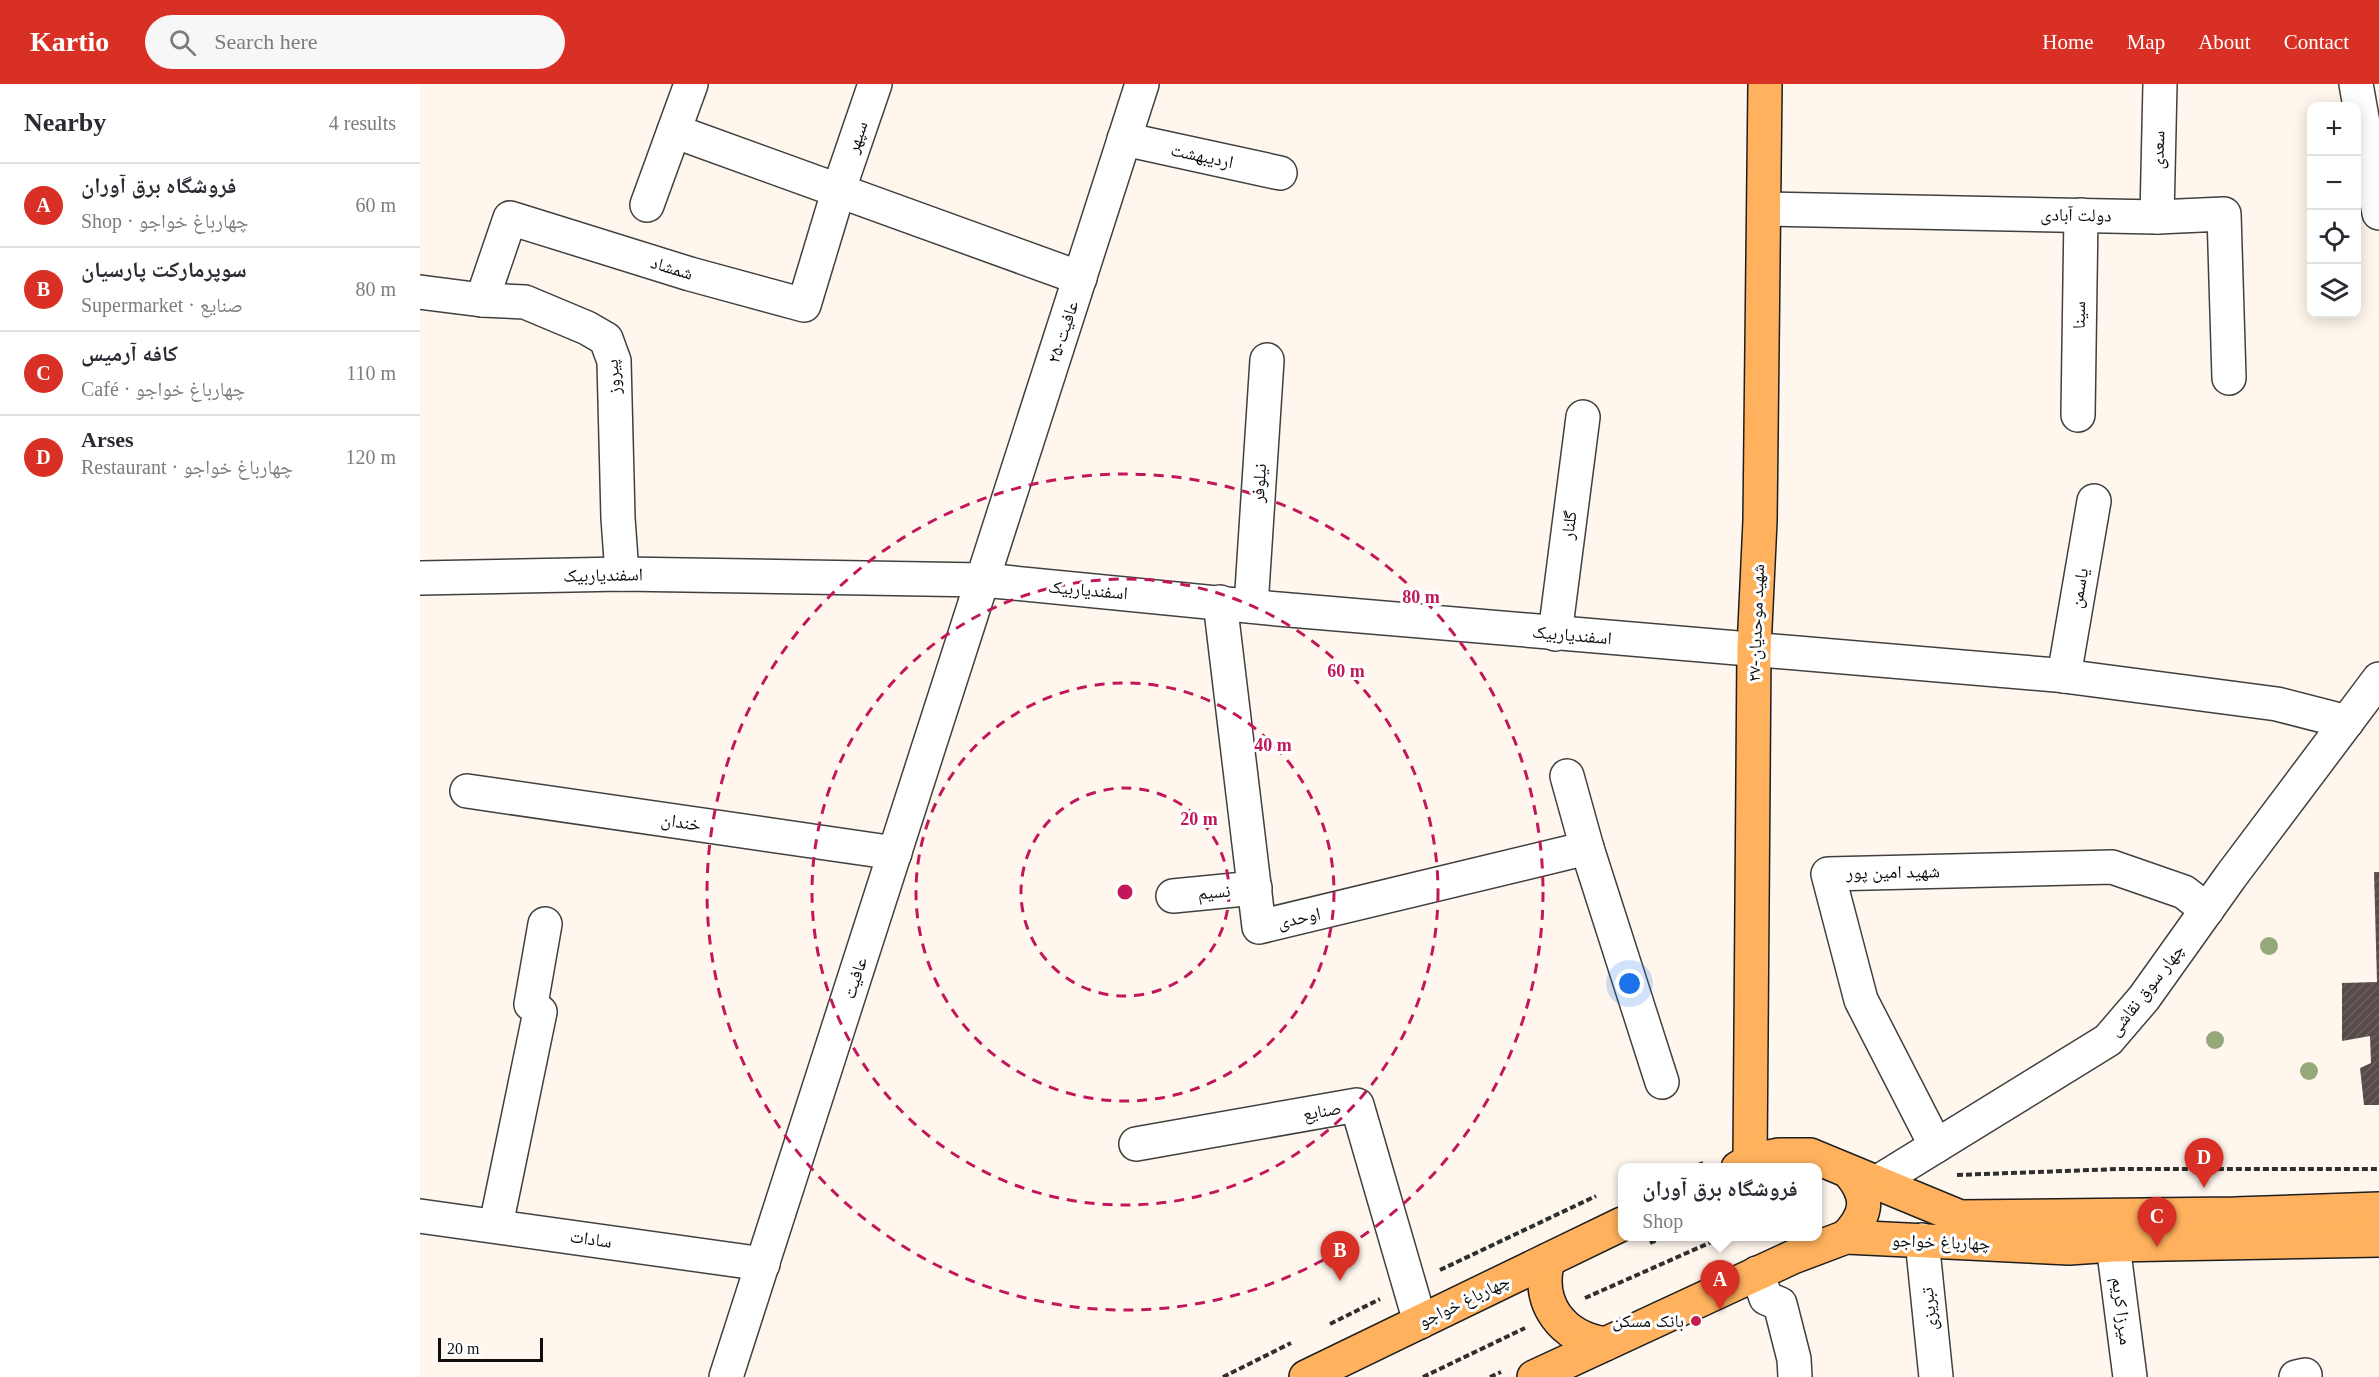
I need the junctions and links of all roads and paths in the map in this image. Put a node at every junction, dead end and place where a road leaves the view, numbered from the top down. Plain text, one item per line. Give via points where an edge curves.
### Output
1 (691, 84) edge
2 (874, 84) edge
3 (1142, 84) edge
4 (1766, 84) edge
5 (2160, 84) edge
6 (2356, 84) edge
7 (674, 131) junction
8 (1124, 139) junction
9 (2374, 157) edge
10 (1280, 172) dead end
11 (839, 189) junction
12 (647, 205) dead end
13 (1764, 209) junction
14 (2379, 213) edge
15 (2081, 215) junction
16 (2157, 217) junction
17 (1080, 278) junction
18 (420, 292) edge
19 (482, 300) junction
20 (1267, 360) dead end
21 (2229, 378) dead end
22 (2078, 415) dead end
23 (1583, 417) dead end
24 (2094, 501) dead end
25 (622, 574) junction
26 (420, 578) edge
27 (983, 580) junction
28 (1235, 604) junction
29 (1555, 634) junction
30 (1754, 649) junction
31 (2064, 676) junction
32 (2379, 679) edge
33 (2347, 722) junction
34 (1566, 776) dead end
35 (467, 790) dead end
36 (1587, 848) junction
37 (895, 853) junction
38 (1255, 888) junction
39 (1173, 896) dead end
40 (2207, 910) junction
41 (545, 924) dead end
42 (1662, 1082) dead end
43 (1136, 1144) dead end
44 (1936, 1146) junction
45 (1746, 1159) edge
46 (1718, 1163) edge
47 (2379, 1169) edge
48 (1952, 1175) dead end
49 (1863, 1177) junction
50 (2379, 1209) edge
51 (420, 1216) edge
52 (496, 1225) junction
53 (1618, 1226) edge
54 (1846, 1237) junction
55 (1922, 1240) junction
56 (2379, 1240) edge
57 (2113, 1245) junction
58 (1548, 1260) junction
59 (763, 1264) junction
60 (1757, 1273) junction
61 (1420, 1322) junction
62 (1605, 1344) junction
63 (1544, 1375) edge
64 (726, 1377) edge
65 (1306, 1377) edge
66 (1795, 1377) edge
67 (1936, 1377) edge
68 (2130, 1377) edge

1 - 7 street
2 - 11 street, سپهر
3 - 8 street, ۲۵-عافیت
4 - 13 main road, ۲۷-شهید موحدیان
5 - 16 street, سعدی
6 - 9 street
7 - 11 street
7 - 12 street
8 - 10 street, اردیبهشت
8 - 17 street, ۲۵-عافیت
9 - 14 street
11 - 17 street
11 - 19 street, شمشاد via 804,305 510,218
13 - 15 street, دولت آبادی
13 - 30 main road, ۲۷-شهید موحدیان via 1760,521
15 - 16 street, دولت آبادی
15 - 22 street, سینا
16 - 21 street, دولت آبادی via 2224,214
17 - 27 street, ۲۵-عافیت
18 - 19 street, پیروز
19 - 25 street, پیروز via 525,302 606,339 614,361
20 - 28 street, نیلوفر
23 - 29 street, گلنار
24 - 31 street, یاسمن
25 - 26 street, اسفندیاربیک
25 - 27 street, اسفندیاربیک
27 - 28 street, اسفندیاربیک
27 - 37 street, عافیت
28 - 29 street, اسفندیاربیک
28 - 38 street, اوحدی
29 - 30 street, اسفندیاربیک
30 - 31 street
30 - 45 main road, ۲۷-شهید موحدیان
31 - 33 street via 2277,704
32 - 33 street, چهار سوق نقاشی
33 - 40 street, چهار سوق نقاشی
34 - 36 street
35 - 37 street, خندان
36 - 38 street, اوحدی via 1259,927
36 - 42 street
37 - 59 street, عافیت
38 - 39 street, نسیم
40 - 44 street, چهار سوق نقاشی via 2144,998 2108,1040
40 - 44 street, شهید امین پور via 2184,892 2112,867 1828,874 1861,1000
41 - 52 street via 531,1004 540,1012
43 - 61 street, صنایع via 1357,1105
44 - 49 street, چهار سوق نقاشی
45 - 46 path
45 - 49 main road, چهارباغ خواجو via 1810,1155
47 - 48 path via 2118,1169
49 - 50 main road, چهارباغ خواجو via 1960,1216
49 - 54 main road via 1864,1205 1859,1224
51 - 52 street, سادات
52 - 59 street, سادات
53 - 58 main road, چهارباغ خواجو
54 - 55 main road, چهارباغ خواجو
54 - 60 main road, چهارباغ خواجو
55 - 57 main road, چهارباغ خواجو via 2069,1248
55 - 67 street, تبریزی
56 - 57 main road, چهارباغ خواجو
57 - 68 street, میرزا کریم
58 - 61 main road, چهارباغ خواجو
58 - 62 main road via 1545,1288 1554,1313 1577,1336
59 - 64 street, عافیت
60 - 62 main road, چهارباغ خواجو
60 - 66 street via 1766,1298 1780,1304
61 - 65 main road, چهارباغ خواجو
62 - 63 main road, چهارباغ خواجو

